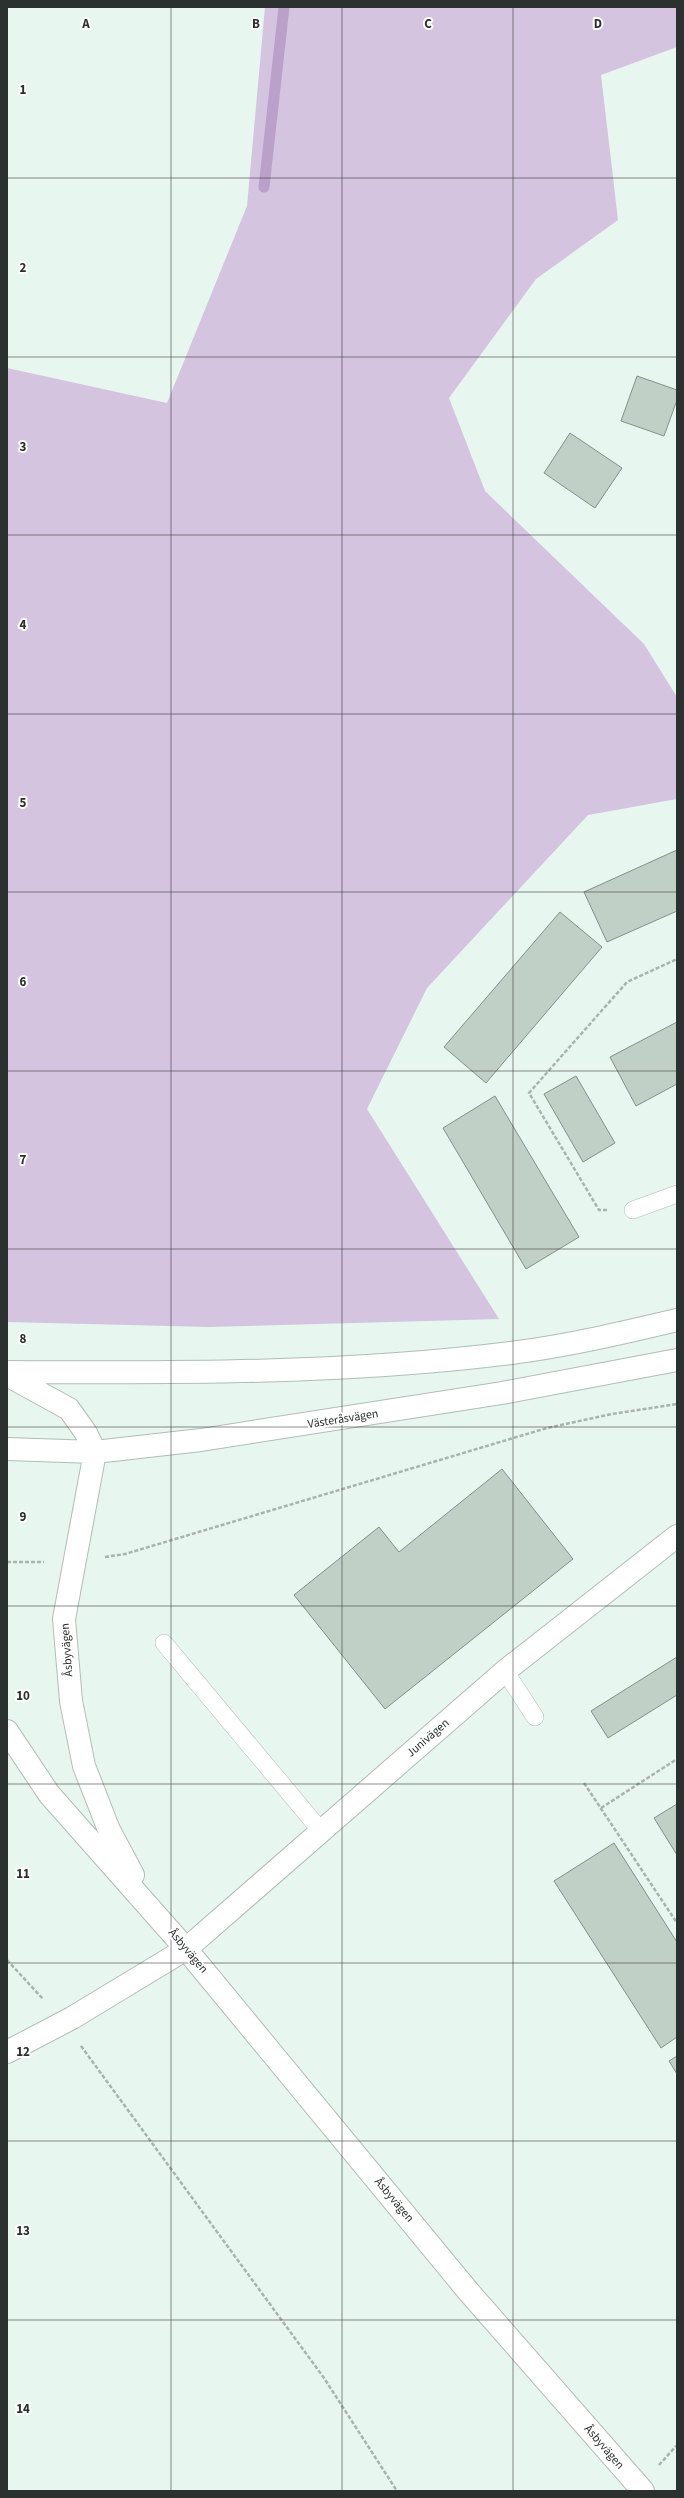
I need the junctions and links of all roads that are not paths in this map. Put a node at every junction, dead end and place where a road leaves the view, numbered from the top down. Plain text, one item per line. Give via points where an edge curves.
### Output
1 (677, 1194) edge
2 (633, 1210) road end
3 (677, 1320) edge
4 (677, 1360) edge
5 (7, 1373) edge
6 (7, 1449) edge
7 (94, 1452) junction
8 (677, 1536) edge
9 (164, 1643) dead end
10 (505, 1671) junction
11 (535, 1717) dead end
12 (7, 1731) edge
13 (321, 1831) junction
14 (150, 1906) junction
15 (186, 1949) junction
16 (7, 2052) edge
17 (643, 2491) edge

1 - 2 lane
3 - 5 street via 598,1339 512,1353 330,1370
4 - 7 street, Västeråsvägen via 356,1418
5 - 7 street via 69,1409 86,1433
6 - 7 street, Västeråsvägen
7 - 14 street, Åsbyvägen via 64,1619 71,1701 84,1766 109,1830
8 - 10 street, Junivägen
9 - 13 lane
10 - 11 lane
10 - 13 street, Junivägen
12 - 14 street, Åsbyvägen via 49,1794
13 - 15 street, Junivägen
14 - 15 street, Åsbyvägen
15 - 16 street, Junivägen via 64,2022
15 - 17 street, Åsbyvägen via 468,2291

